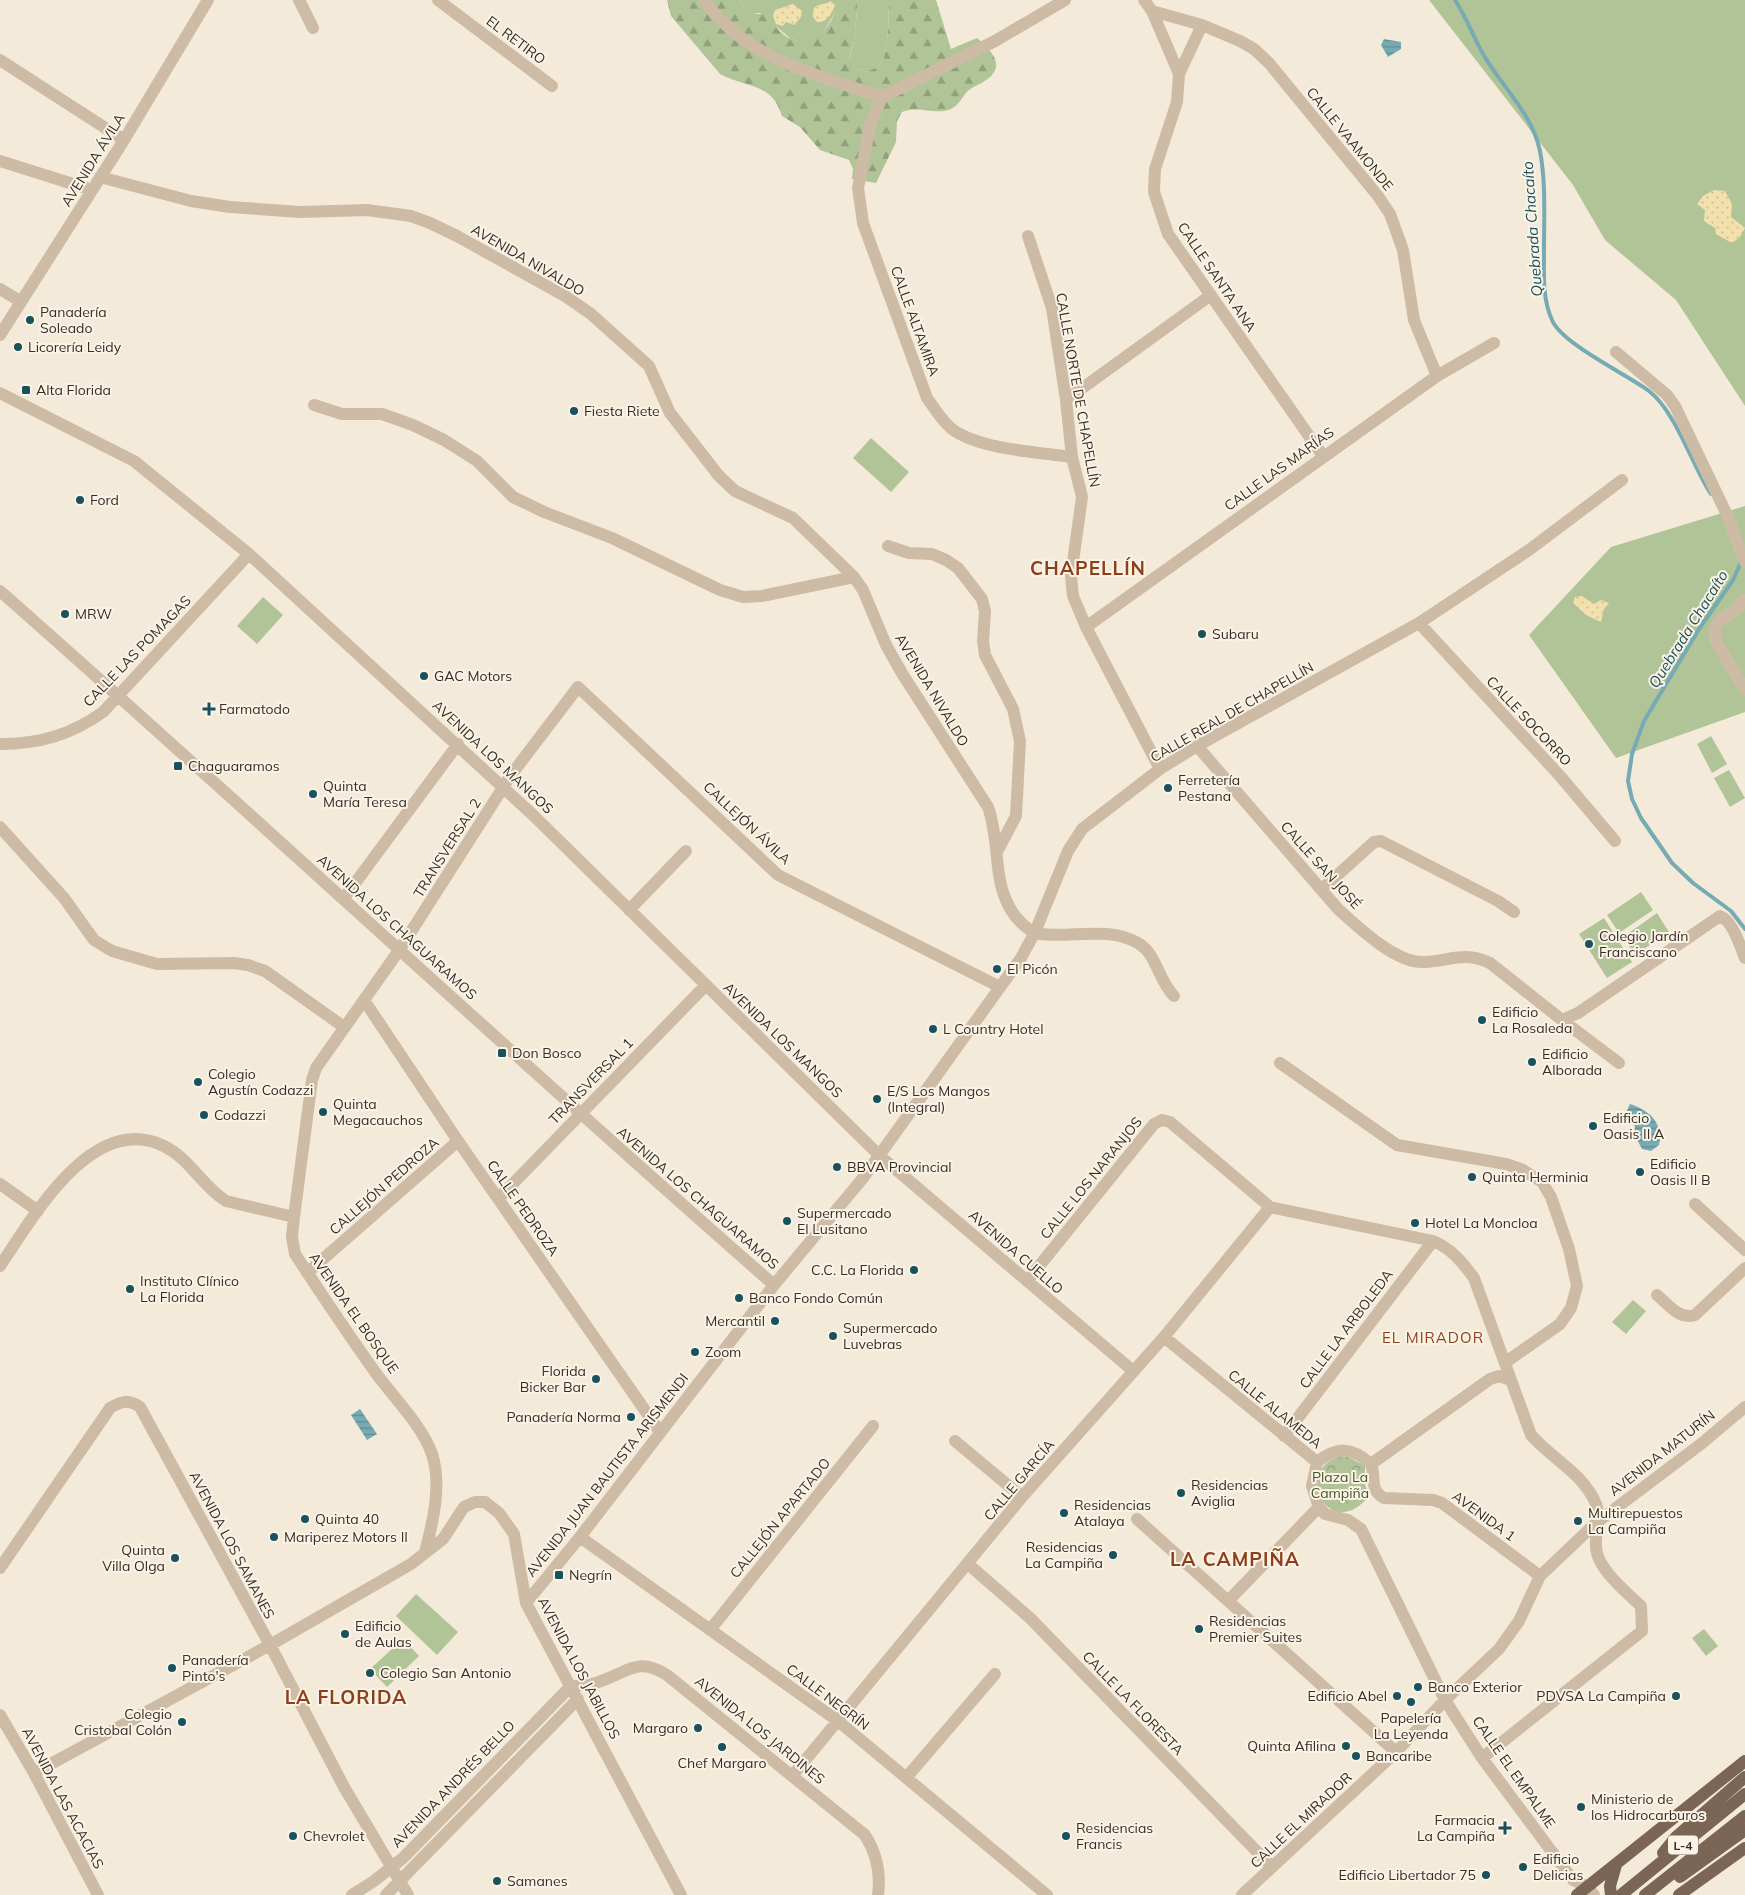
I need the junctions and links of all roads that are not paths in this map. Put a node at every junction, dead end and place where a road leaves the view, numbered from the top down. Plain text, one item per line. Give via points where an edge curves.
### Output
1 (208, 0) edge
2 (299, 0) edge
3 (438, 0) edge
4 (704, 0) edge
5 (1065, 0) edge
6 (1144, 0) edge
7 (1152, 11) junction
8 (1202, 25) junction
9 (313, 28) dead end
10 (0, 60) edge
11 (1179, 74) junction
12 (552, 86) dead end
13 (882, 96) junction
14 (124, 140) junction
15 (0, 161) edge
16 (100, 177) junction
17 (92, 190) junction
18 (1028, 236) dead end
19 (0, 289) edge
20 (1211, 295) junction
21 (20, 301) junction
22 (0, 335) edge
23 (1494, 343) dead end
24 (1616, 352) dead end
25 (1437, 376) junction
26 (0, 393) edge
27 (1066, 400) junction
28 (314, 405) dead end
29 (1323, 456) junction
30 (1072, 457) junction
31 (1622, 480) dead end
32 (888, 546) dead end
33 (249, 554) junction
34 (1745, 562) edge
35 (854, 576) junction
36 (0, 592) edge
37 (1745, 599) edge
38 (1419, 624) junction
39 (1086, 627) junction
40 (578, 687) joint
41 (1745, 690) edge
42 (119, 696) junction
43 (0, 744) edge
44 (458, 744) junction
45 (1197, 746) junction
46 (1160, 769) junction
47 (504, 787) junction
48 (0, 827) edge
49 (1615, 841) dead end
50 (998, 850) junction
51 (686, 851) dead end
52 (1322, 890) junction
53 (344, 898) junction
54 (629, 910) junction
55 (1514, 912) dead end
56 (1035, 932) junction
57 (400, 949) junction
58 (1745, 958) edge
59 (706, 985) junction
60 (1000, 987) junction
61 (1174, 996) dead end
62 (364, 1000) junction
63 (1562, 1020) junction
64 (344, 1027) junction
65 (1280, 1063) dead end
66 (1619, 1063) dead end
67 (580, 1115) junction
68 (458, 1141) junction
69 (880, 1156) junction
70 (0, 1184) edge
71 (499, 1198) junction
72 (1695, 1204) dead end
73 (1270, 1207) junction
74 (38, 1212) junction
75 (294, 1217) junction
76 (1433, 1241) junction
77 (1745, 1250) edge
78 (0, 1266) edge
79 (1745, 1268) edge
80 (307, 1273) junction
81 (1026, 1281) junction
82 (774, 1284) junction
83 (1657, 1295) dead end
84 (1164, 1337) junction
85 (1506, 1362) junction
86 (1132, 1370) junction
87 (1512, 1380) junction
88 (1745, 1406) edge
89 (874, 1426) dead end
90 (660, 1432) junction
91 (1284, 1436) junction
92 (955, 1441) dead end
93 (1317, 1462) junction
94 (1371, 1464) junction
95 (1022, 1497) junction
96 (1318, 1507) junction
97 (1137, 1519) dead end
98 (1596, 1523) junction
99 (580, 1537) junction
100 (425, 1552) junction
101 (968, 1564) junction
102 (0, 1568) edge
103 (1540, 1576) junction
104 (1229, 1600) junction
105 (526, 1603) junction
106 (710, 1630) junction
107 (270, 1645) junction
108 (995, 1674) dead end
109 (570, 1687) junction
110 (578, 1699) junction
111 (1445, 1700) junction
112 (0, 1715) edge
113 (838, 1722) junction
114 (1396, 1752) junction
115 (1482, 1758) junction
116 (1745, 1761) edge
117 (34, 1773) junction
118 (793, 1775) junction
119 (1745, 1777) edge
120 (906, 1778) junction
121 (1745, 1794) edge
122 (1745, 1816) edge
123 (1745, 1830) edge
124 (1745, 1848) edge
125 (1616, 1865) junction
126 (392, 1867) junction
127 (1272, 1867) junction
128 (1641, 1878) junction
129 (400, 1880) junction
130 (1591, 1891) edge
131 (98, 1895) edge
132 (352, 1895) edge
133 (386, 1895) edge
134 (408, 1895) edge
135 (682, 1895) edge
136 (878, 1895) edge
137 (1047, 1895) edge
138 (1242, 1895) edge
139 (1577, 1895) edge
140 (1611, 1895) edge
141 (1620, 1895) edge
142 (1645, 1895) edge
143 (1650, 1895) edge
144 (1679, 1895) edge

1 - 14 street, AVENIDA ÁVILA
2 - 9 street
3 - 12 street, EL RETIRO
4 - 13 street via 739,38 782,63
5 - 13 street via 995,41
6 - 7 street
7 - 8 street, CALLE VAAMONDE
7 - 11 street, CALLE SANTA ANA
8 - 11 street
8 - 25 street, CALLE VAAMONDE via 1254,49 1386,208 1403,250 1414,320
10 - 14 street
11 - 20 street, CALLE SANTA ANA via 1177,102 1155,170 1154,192 1168,234
13 - 30 street, CALLE ALTAMIRA via 870,126 858,188 863,223 927,398 957,433 974,440
14 - 16 street, AVENIDA ÁVILA
15 - 17 street
16 - 17 street, AVENIDA ÁVILA
16 - 35 street, AVENIDA NIVALDO via 191,201 230,207 300,212 390,211 430,222 457,236 591,314 649,366 670,413 719,476 735,491 792,518
17 - 21 street, AVENIDA ÁVILA
18 - 27 street, CALLE NORTE DE CHAPELLÍN via 1052,308
19 - 21 street
20 - 27 street
20 - 29 street, CALLE SANTA ANA
21 - 22 street, AVENIDA ÁVILA
23 - 25 street, CALLE LAS MARÍAS
24 - 34 street via 1667,395 1675,406 1727,515
25 - 29 street, CALLE LAS MARÍAS
26 - 33 street, AVENIDA LOS MANGOS via 134,461
27 - 30 street, CALLE NORTE DE CHAPELLÍN
28 - 35 street via 342,414 382,414 413,425 477,461 513,498 612,538 720,590 743,597 762,596
29 - 39 street, CALLE LAS MARÍAS
30 - 39 street, CALLE NORTE DE CHAPELLÍN via 1082,497 1071,576 1073,596
31 - 38 street, CALLE REAL DE CHAPELLÍN via 1529,550
32 - 50 street via 910,553 932,554 946,560 958,568 982,599 985,655 1013,709 1020,741 1016,816
33 - 42 street, CALLE LAS POMAGAS
33 - 44 street, AVENIDA LOS MANGOS
35 - 50 street, AVENIDA NIVALDO via 903,675 988,807
36 - 42 street, AVENIDA LOS CHAGUARAMOS
37 - 41 street via 1719,621 1715,640
38 - 45 street, CALLE REAL DE CHAPELLÍN
38 - 49 street, CALLE SOCORRO via 1560,776
39 - 46 street, CALLE NORTE DE CHAPELLÍN
40 - 47 street, TRANSVERSAL 2
40 - 60 street, CALLEJÓN ÁVILA via 778,875
42 - 43 street, CALLE LAS POMAGAS via 84,726 64,735 45,741
42 - 53 street, AVENIDA LOS CHAGUARAMOS
44 - 47 street, AVENIDA LOS MANGOS
44 - 53 street
45 - 46 street, CALLE REAL DE CHAPELLÍN
45 - 52 street, CALLE SAN JOSÉ
46 - 56 street, CALLE REAL DE CHAPELLÍN via 1082,829 1074,840
47 - 54 street, AVENIDA LOS MANGOS
47 - 57 street, TRANSVERSAL 2
48 - 64 street via 64,898 94,940 112,951 157,964 248,965 265,971
50 - 56 street, AVENIDA NIVALDO via 1005,899 1019,921
51 - 54 street
52 - 55 street via 1374,842 1381,840
52 - 63 street, CALLE SAN JOSÉ via 1359,928 1403,958 1421,962 1478,957
53 - 57 street, AVENIDA LOS CHAGUARAMOS
54 - 59 street, AVENIDA LOS MANGOS
56 - 60 street, CALLE REAL DE CHAPELLÍN
56 - 61 street via 1098,933 1132,940 1149,953 1165,987
57 - 62 street, TRANSVERSAL 2
57 - 67 street, AVENIDA LOS CHAGUARAMOS
58 - 63 street via 1725,918 1719,917 1578,1013
59 - 67 street, TRANSVERSAL 1
59 - 69 street, AVENIDA LOS MANGOS
60 - 69 street, CALLE REAL DE CHAPELLÍN
62 - 64 street, TRANSVERSAL 2
62 - 68 street, CALLE PEDROZA
63 - 66 street, CALLE SAN JOSÉ
64 - 75 street, AVENIDA EL BOSQUE via 316,1068 312,1080
65 - 85 street via 1397,1144 1506,1164 1542,1182 1551,1197 1571,1256 1577,1286 1575,1297 1560,1324
67 - 71 street, TRANSVERSAL 1
67 - 82 street, AVENIDA LOS CHAGUARAMOS
68 - 71 street, CALLE PEDROZA
68 - 80 street, CALLEJÓN PEDROZA
69 - 81 street, AVENIDA CUELLO
69 - 82 street, AVENIDA JUAN BAUTISTA ARISMENDI
70 - 74 street
71 - 90 street, CALLE PEDROZA
72 - 77 street
73 - 76 street
73 - 81 street, CALLE LOS NARANJOS via 1170,1122 1162,1120 1154,1124
73 - 84 street, CALLE GARCÍA
74 - 75 street via 55,1187 82,1162 111,1145 135,1140 162,1145 180,1156 216,1195 226,1201
74 - 78 street
75 - 80 street, AVENIDA EL BOSQUE via 293,1246
76 - 85 street via 1464,1263 1474,1278
76 - 91 street, CALLE LA ARBOLEDA
79 - 83 street via 1695,1315 1680,1315
80 - 100 street, AVENIDA EL BOSQUE via 422,1435 431,1454 436,1488
81 - 86 street, AVENIDA CUELLO
82 - 90 street, AVENIDA JUAN BAUTISTA ARISMENDI
84 - 86 street, CALLE GARCÍA
84 - 91 street, CALLE ALAMEDA
85 - 87 street
86 - 95 street, CALLE GARCÍA
87 - 94 street via 1499,1376 1490,1380
87 - 98 street via 1531,1435 1542,1448 1575,1473 1590,1491 1598,1506
88 - 98 street, AVENIDA MATURÍN via 1701,1444
89 - 106 street, CALLEJÓN APARTADO
90 - 99 street, AVENIDA JUAN BAUTISTA ARISMENDI
91 - 93 street, CALLE ALAMEDA
92 - 95 street
93 - 94 street via 1338,1450 1361,1455
93 - 96 street, CALLE ALAMEDA via 1312,1486
94 - 103 street, AVENIDA 1 via 1373,1486 1378,1495 1442,1503
95 - 101 street, CALLE GARCÍA
96 - 104 street
96 - 111 street, CALLE EL EMPALME via 1325,1514 1348,1520 1361,1529
97 - 104 street
98 - 103 street, CALLE EL MIRADOR
98 - 115 street via 1596,1549 1607,1573 1641,1606 1642,1631
99 - 105 street, AVENIDA JUAN BAUTISTA ARISMENDI
99 - 106 street, CALLE NEGRÍN
100 - 105 street, AVENIDA LOS JABILLOS via 442,1539 464,1508 475,1502 484,1502 499,1513 514,1534
100 - 107 street via 411,1564
101 - 113 street, CALLE GARCÍA
101 - 127 street, CALLE LA FLORESTA via 1030,1618
102 - 107 street, AVENIDA LOS SAMANES via 110,1408 121,1402 131,1402 140,1407
103 - 111 street, CALLE EL MIRADOR via 1519,1621 1499,1649
104 - 114 street
105 - 109 street, AVENIDA LOS JABILLOS
106 - 113 street, CALLE NEGRÍN
107 - 117 street
107 - 126 street, AVENIDA LOS SAMANES via 344,1787
108 - 120 street
109 - 110 street, AVENIDA LOS JABILLOS
109 - 118 street, AVENIDA LOS JARDINES via 599,1682 637,1666 653,1666
109 - 126 street, AVENIDA ANDRÉS BELLO
110 - 129 street, AVENIDA ANDRÉS BELLO
110 - 135 street, AVENIDA LOS JABILLOS
111 - 114 street, CALLE EL MIRADOR
111 - 115 street, CALLE EL EMPALME
112 - 117 street, AVENIDA LAS ACACIAS
113 - 118 street, CALLE GARCÍA
113 - 120 street, CALLE NEGRÍN
114 - 127 street, CALLE EL MIRADOR
115 - 130 street, CALLE EL EMPALME via 1574,1880
116 - 125 main road, L-4
117 - 131 street, AVENIDA LAS ACACIAS
118 - 136 street, AVENIDA LOS JARDINES via 865,1835 878,1865
119 - 128 main road, L-4 via 1676,1837
120 - 137 street, CALLE NEGRÍN
121 - 128 main road, L-4
122 - 142 main road, L-4
123 - 143 main road, L-4 via 1671,1884
124 - 144 main road
125 - 130 main road, L-4
125 - 140 main road
126 - 129 street, AVENIDA LOS SAMANES
126 - 132 street, AVENIDA ANDRÉS BELLO
127 - 138 street, CALLE EL MIRADOR
128 - 141 main road, L-4
129 - 133 street, AVENIDA ANDRÉS BELLO
129 - 134 street, AVENIDA LOS SAMANES
130 - 139 main road, L-4

